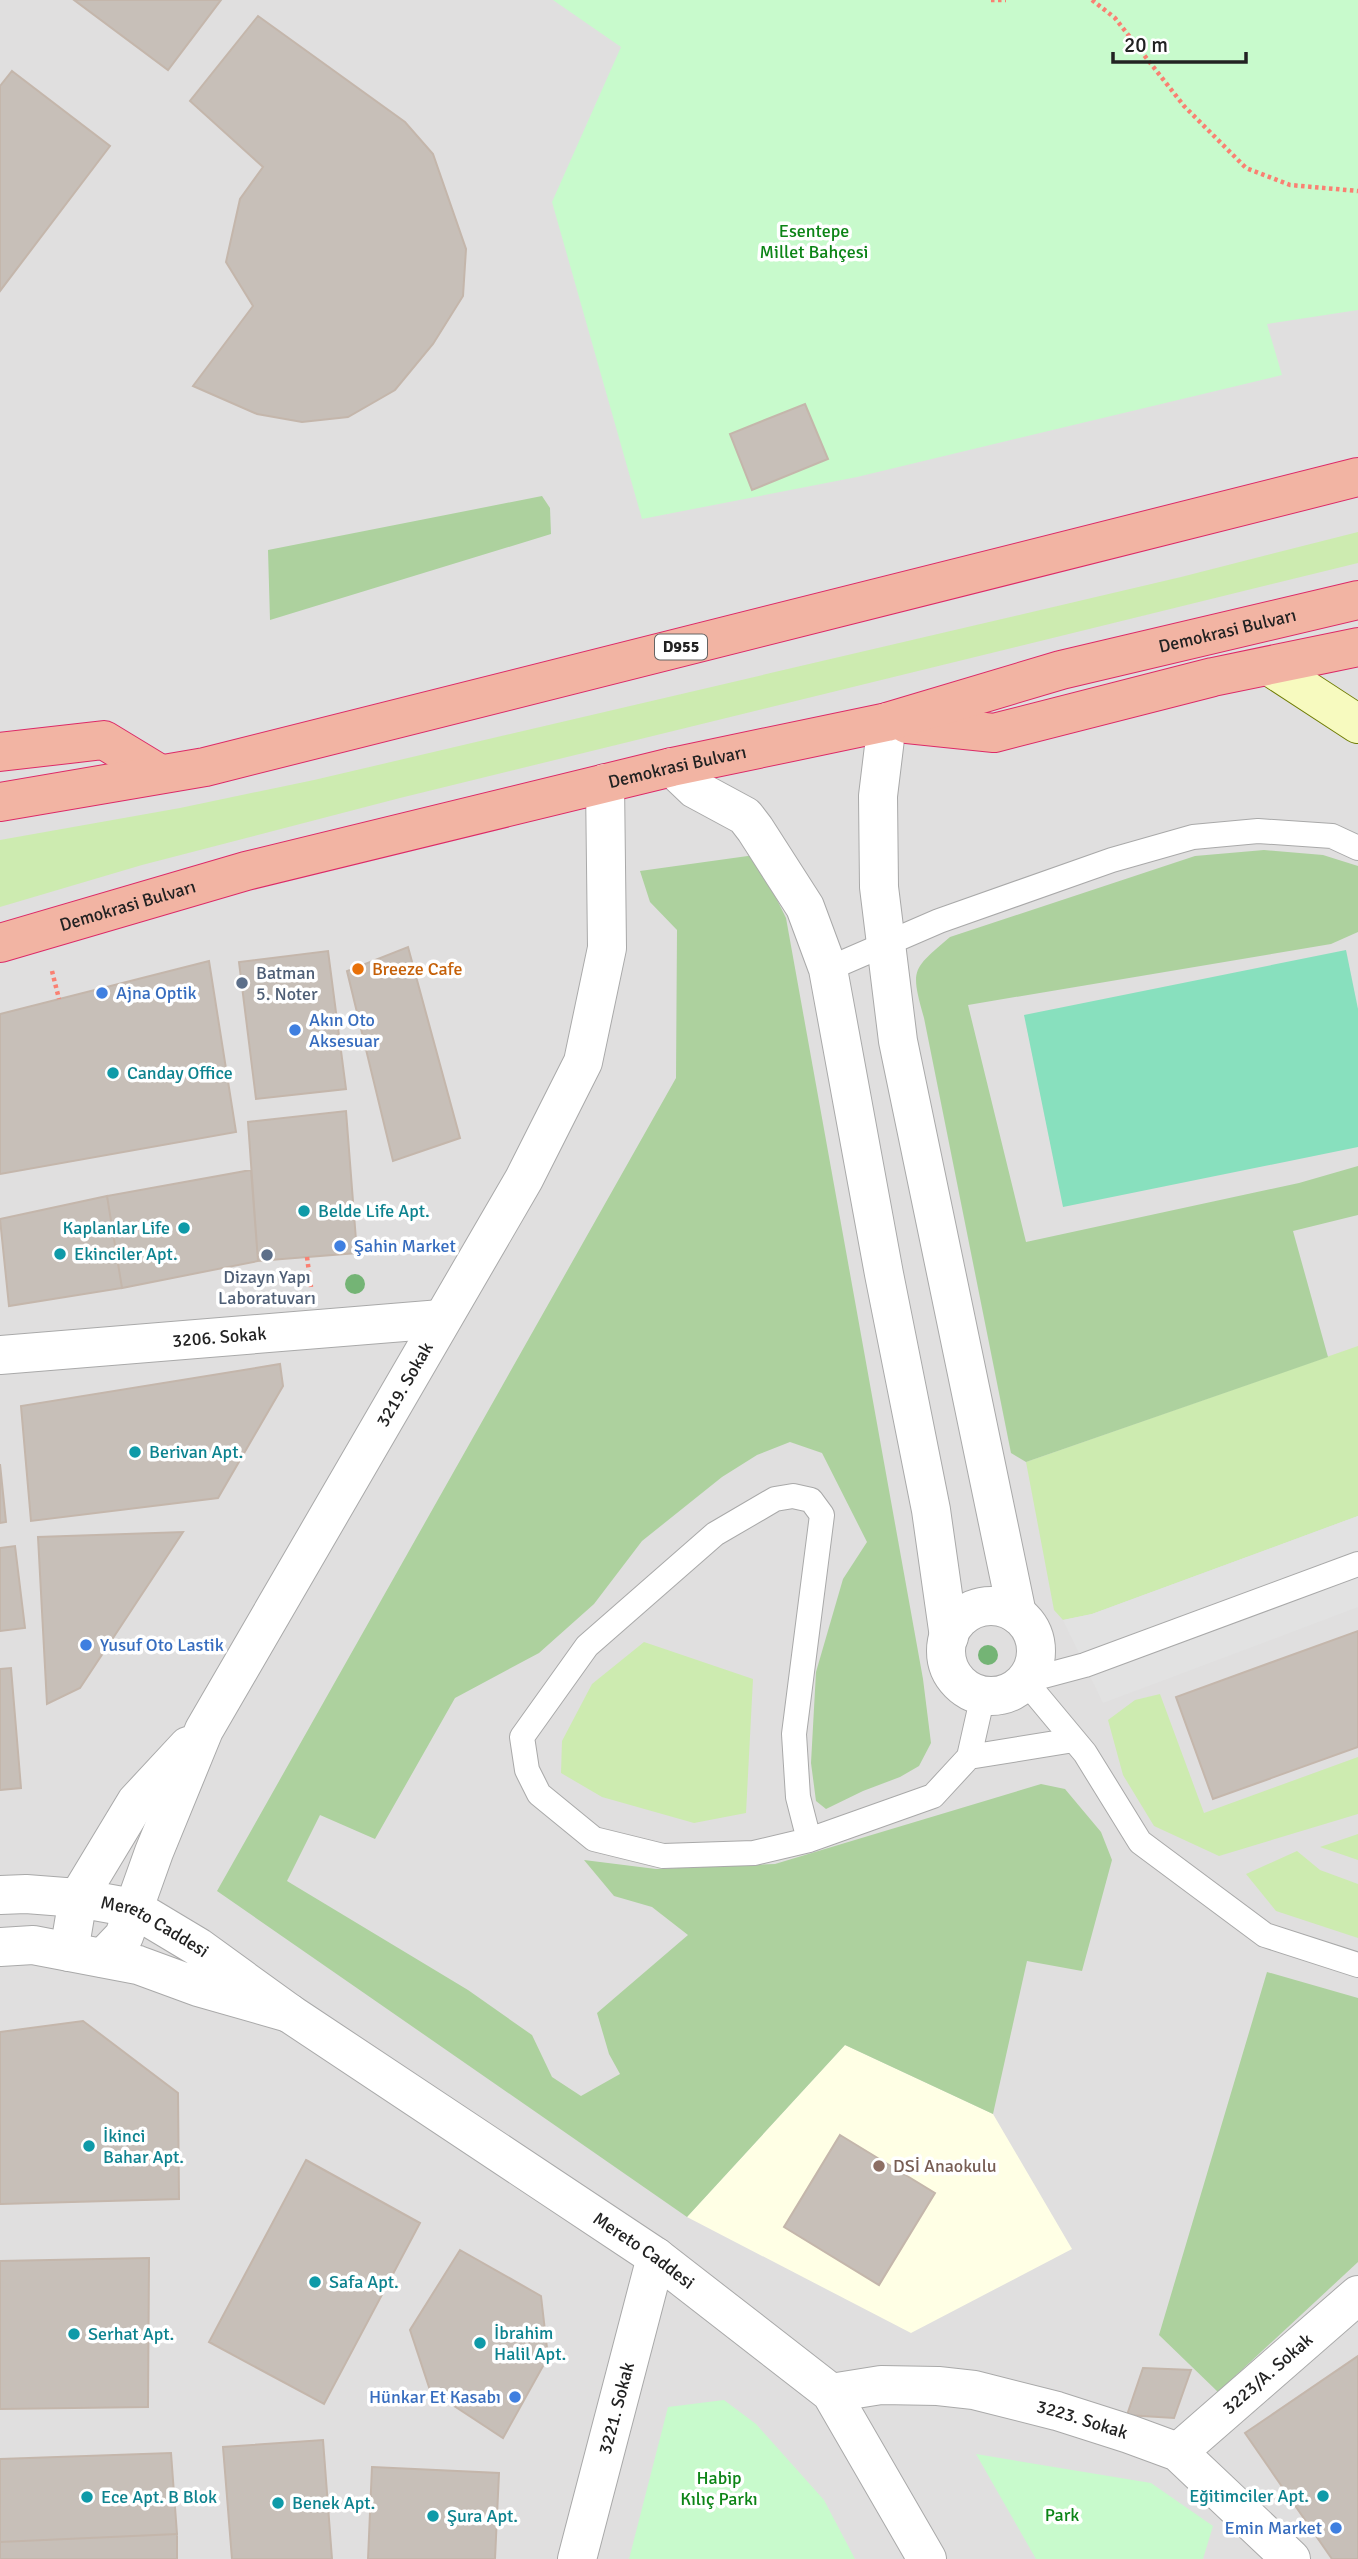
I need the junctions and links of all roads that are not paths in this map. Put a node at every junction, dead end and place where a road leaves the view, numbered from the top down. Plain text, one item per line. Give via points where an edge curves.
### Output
1 (1358, 477) edge
2 (1358, 600) edge
3 (1358, 647) edge
4 (1269, 666) junction
5 (887, 722) junction
6 (1358, 724) edge
7 (0, 752) edge
8 (672, 767) junction
9 (160, 774) junction
10 (605, 783) junction
11 (0, 802) edge
12 (1358, 848) edge
13 (0, 943) edge
14 (886, 943) junction
15 (828, 969) junction
16 (441, 1319) junction
17 (0, 1355) edge
18 (1358, 1564) edge
19 (1017, 1614) junction
20 (949, 1637) junction
21 (1025, 1681) junction
22 (983, 1695) junction
23 (204, 1730) junction
24 (1074, 1740) junction
25 (969, 1757) junction
26 (809, 1840) junction
27 (0, 1895) edge
28 (78, 1898) junction
29 (133, 1908) junction
30 (0, 1947) edge
31 (86, 1955) junction
32 (1358, 1965) edge
33 (289, 2013) junction
34 (656, 2257) junction
35 (1358, 2295) edge
36 (831, 2393) junction
37 (1178, 2452) junction
38 (577, 2559) edge
39 (927, 2559) edge
40 (1291, 2559) edge

1 - 9 highway, D955 via 218,764
2 - 5 highway, Demokrasi Bulvarı via 1061,670
3 - 4 highway
4 - 5 highway via 994,733
4 - 6 main road
5 - 8 highway, Demokrasi Bulvarı
5 - 14 street via 878,796 879,887
7 - 9 highway via 104,740
8 - 10 highway, Demokrasi Bulvarı
8 - 15 street via 695,789 745,817 755,829 806,907
9 - 11 highway, D955
10 - 13 highway, Demokrasi Bulvarı via 246,872
10 - 16 street, 3219. Sokak via 607,948 583,1062 524,1179
12 - 14 lane via 1332,836 1258,831 1193,837 1112,860
14 - 15 lane
14 - 19 street via 898,1041
15 - 20 street via 931,1510
16 - 17 street, 3206. Sokak
16 - 23 street, 3219. Sokak
18 - 21 lane via 1085,1665
19 - 20 street via 998,1606 977,1608 955,1624
19 - 21 street via 1034,1637 1037,1652
20 - 22 street via 946,1650 957,1680
21 - 22 street via 999,1696
21 - 24 lane
22 - 25 lane
23 - 28 street via 136,1802
23 - 29 street, 3219. Sokak
24 - 25 lane
24 - 32 lane via 1140,1842 1265,1935
25 - 26 lane via 933,1796
26 - 26 lane via 754,1853 663,1856 594,1839 539,1794 527,1770 522,1737 587,1646 715,1534 775,1499 793,1496 811,1500 822,1515 794,1734 798,1797
27 - 28 street, Mereto Caddesi
28 - 29 street, Mereto Caddesi
28 - 31 street
29 - 31 street, 3219. Sokak via 124,1936
29 - 33 street, Mereto Caddesi via 198,1947
30 - 31 street, Mereto Caddesi via 33,1945
31 - 33 street, Mereto Caddesi via 138,1965
33 - 34 street, Mereto Caddesi
34 - 36 street, Mereto Caddesi
34 - 38 street, 3221. Sokak
35 - 37 street, 3223/A. Sokak
36 - 37 street, 3223. Sokak via 881,2385 974,2390 1057,2411
36 - 39 street, Mereto Caddesi
37 - 40 street, 3223. Sokak

